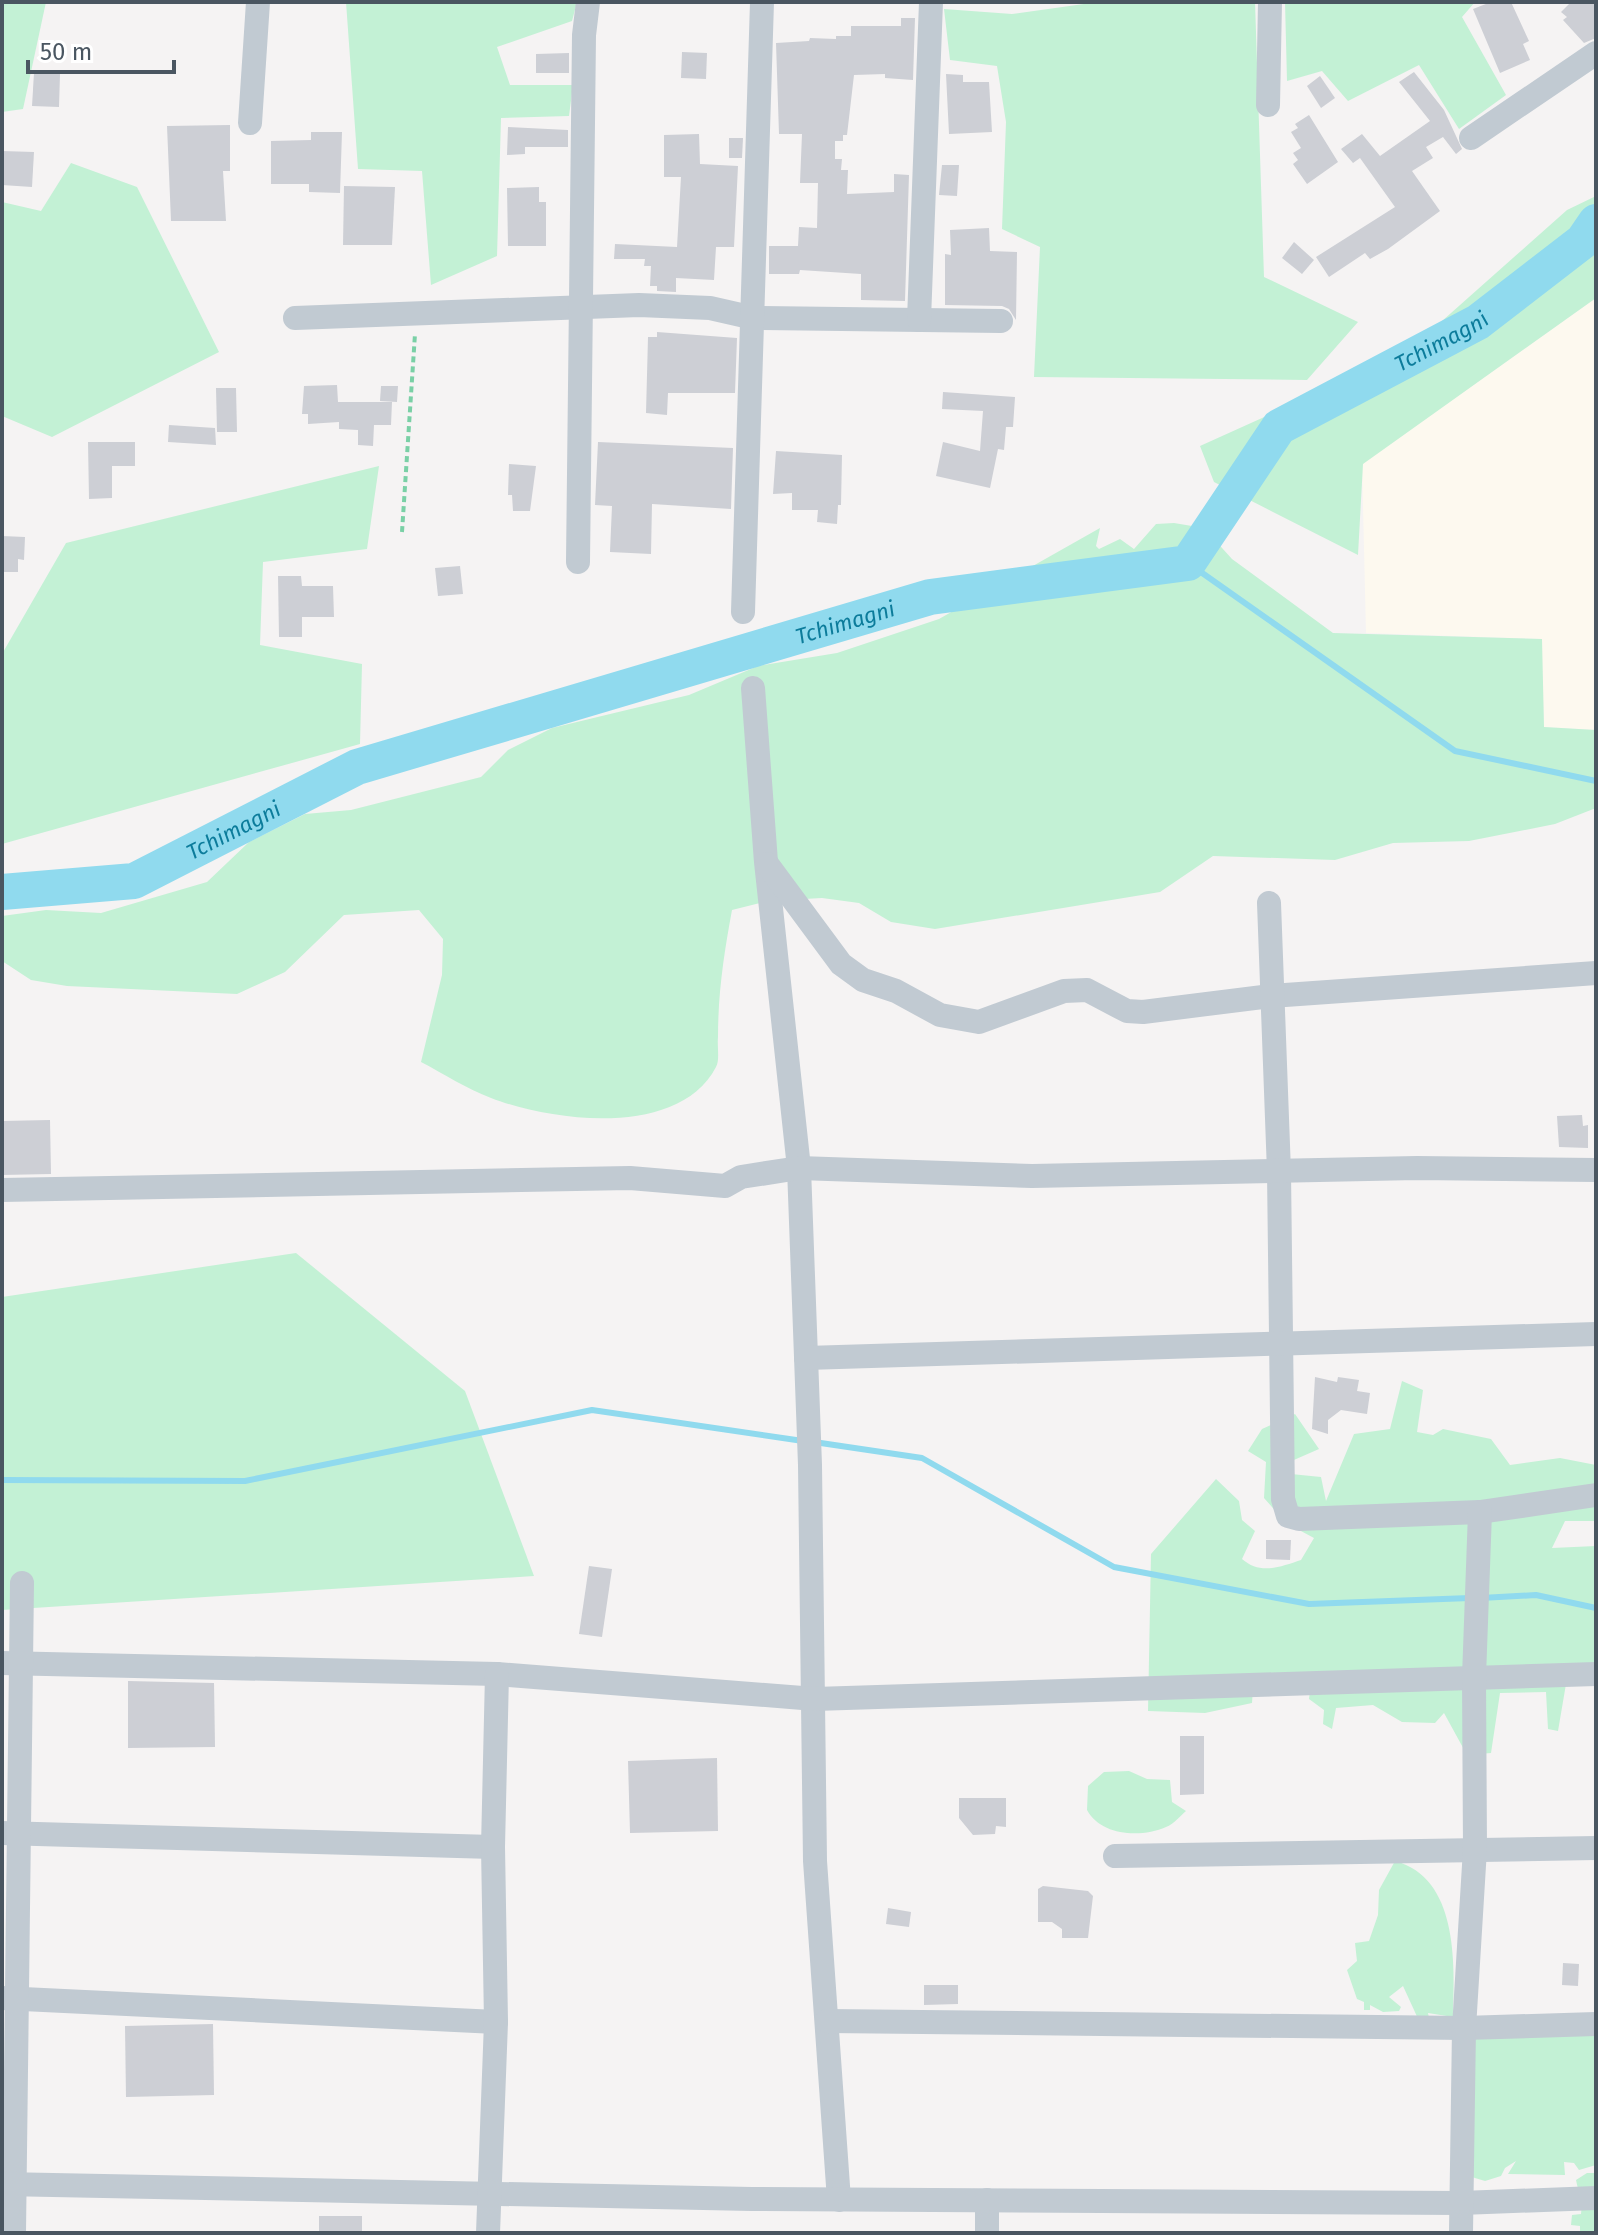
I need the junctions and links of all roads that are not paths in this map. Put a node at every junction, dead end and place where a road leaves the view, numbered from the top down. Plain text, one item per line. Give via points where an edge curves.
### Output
1 (258, 2) edge
2 (588, 2) edge
3 (762, 2) edge
4 (931, 2) edge
5 (1270, 2) edge
6 (1596, 53) edge
7 (1268, 105) dead end
8 (250, 123) dead end
9 (1471, 138) dead end
10 (583, 310) junction
11 (295, 318) dead end
12 (754, 318) junction
13 (919, 320) junction
14 (1001, 321) dead end
15 (578, 562) dead end
16 (743, 612) dead end
17 (753, 688) dead end
18 (766, 862) junction
19 (1269, 903) dead end
20 (1596, 973) edge
21 (1271, 996) junction
22 (799, 1168) junction
23 (1596, 1170) edge
24 (1279, 1172) junction
25 (2, 1190) edge
26 (1596, 1334) edge
27 (1280, 1346) junction
28 (806, 1358) junction
29 (1596, 1495) edge
30 (1480, 1512) junction
31 (22, 1583) dead end
32 (12, 1663) edge
33 (497, 1674) junction
34 (1596, 1674) edge
35 (1474, 1677) junction
36 (815, 1699) junction
37 (11, 1833) edge
38 (493, 1847) junction
39 (1596, 1848) edge
40 (1475, 1849) junction
41 (1115, 1856) dead end
42 (9, 1998) edge
43 (827, 2021) junction
44 (496, 2022) junction
45 (1596, 2024) edge
46 (1464, 2028) junction
47 (8, 2184) edge
48 (489, 2194) junction
49 (1596, 2198) edge
50 (839, 2200) junction
51 (987, 2200) junction
52 (1461, 2203) junction
53 (14, 2233) edge
54 (488, 2233) edge
55 (987, 2233) edge
56 (1461, 2233) edge

1 - 8 street
2 - 10 street
3 - 12 street
4 - 13 street
5 - 7 street
6 - 9 street
10 - 11 street
10 - 12 street via 639,305 710,308
10 - 15 street
12 - 13 street
12 - 16 street
13 - 14 street
17 - 18 street
18 - 21 street via 841,964 863,980 953,1019 979,1022 1064,991 1087,990 1127,1011 1143,1012
18 - 22 street
19 - 21 street
20 - 21 street
21 - 24 street
22 - 24 street via 1032,1176
22 - 25 street via 741,1177 725,1186 630,1178
22 - 28 street
23 - 24 street
24 - 27 street
26 - 27 street
27 - 28 street
27 - 30 street via 1283,1499 1288,1516
28 - 36 street
29 - 30 street
30 - 35 street
31 - 32 street
32 - 33 street
32 - 37 street
33 - 36 street
33 - 38 street
34 - 35 street
35 - 36 street
35 - 40 street
36 - 43 street via 815,1861
37 - 38 street
37 - 42 street
38 - 44 street
39 - 40 street
40 - 41 street
40 - 46 street
42 - 44 street
42 - 47 street
43 - 46 street
43 - 50 street
44 - 48 street
45 - 46 street
46 - 52 street
47 - 48 street
47 - 53 street
48 - 50 street
48 - 54 street
49 - 52 street
50 - 51 street
51 - 52 street
51 - 55 street
52 - 56 street

